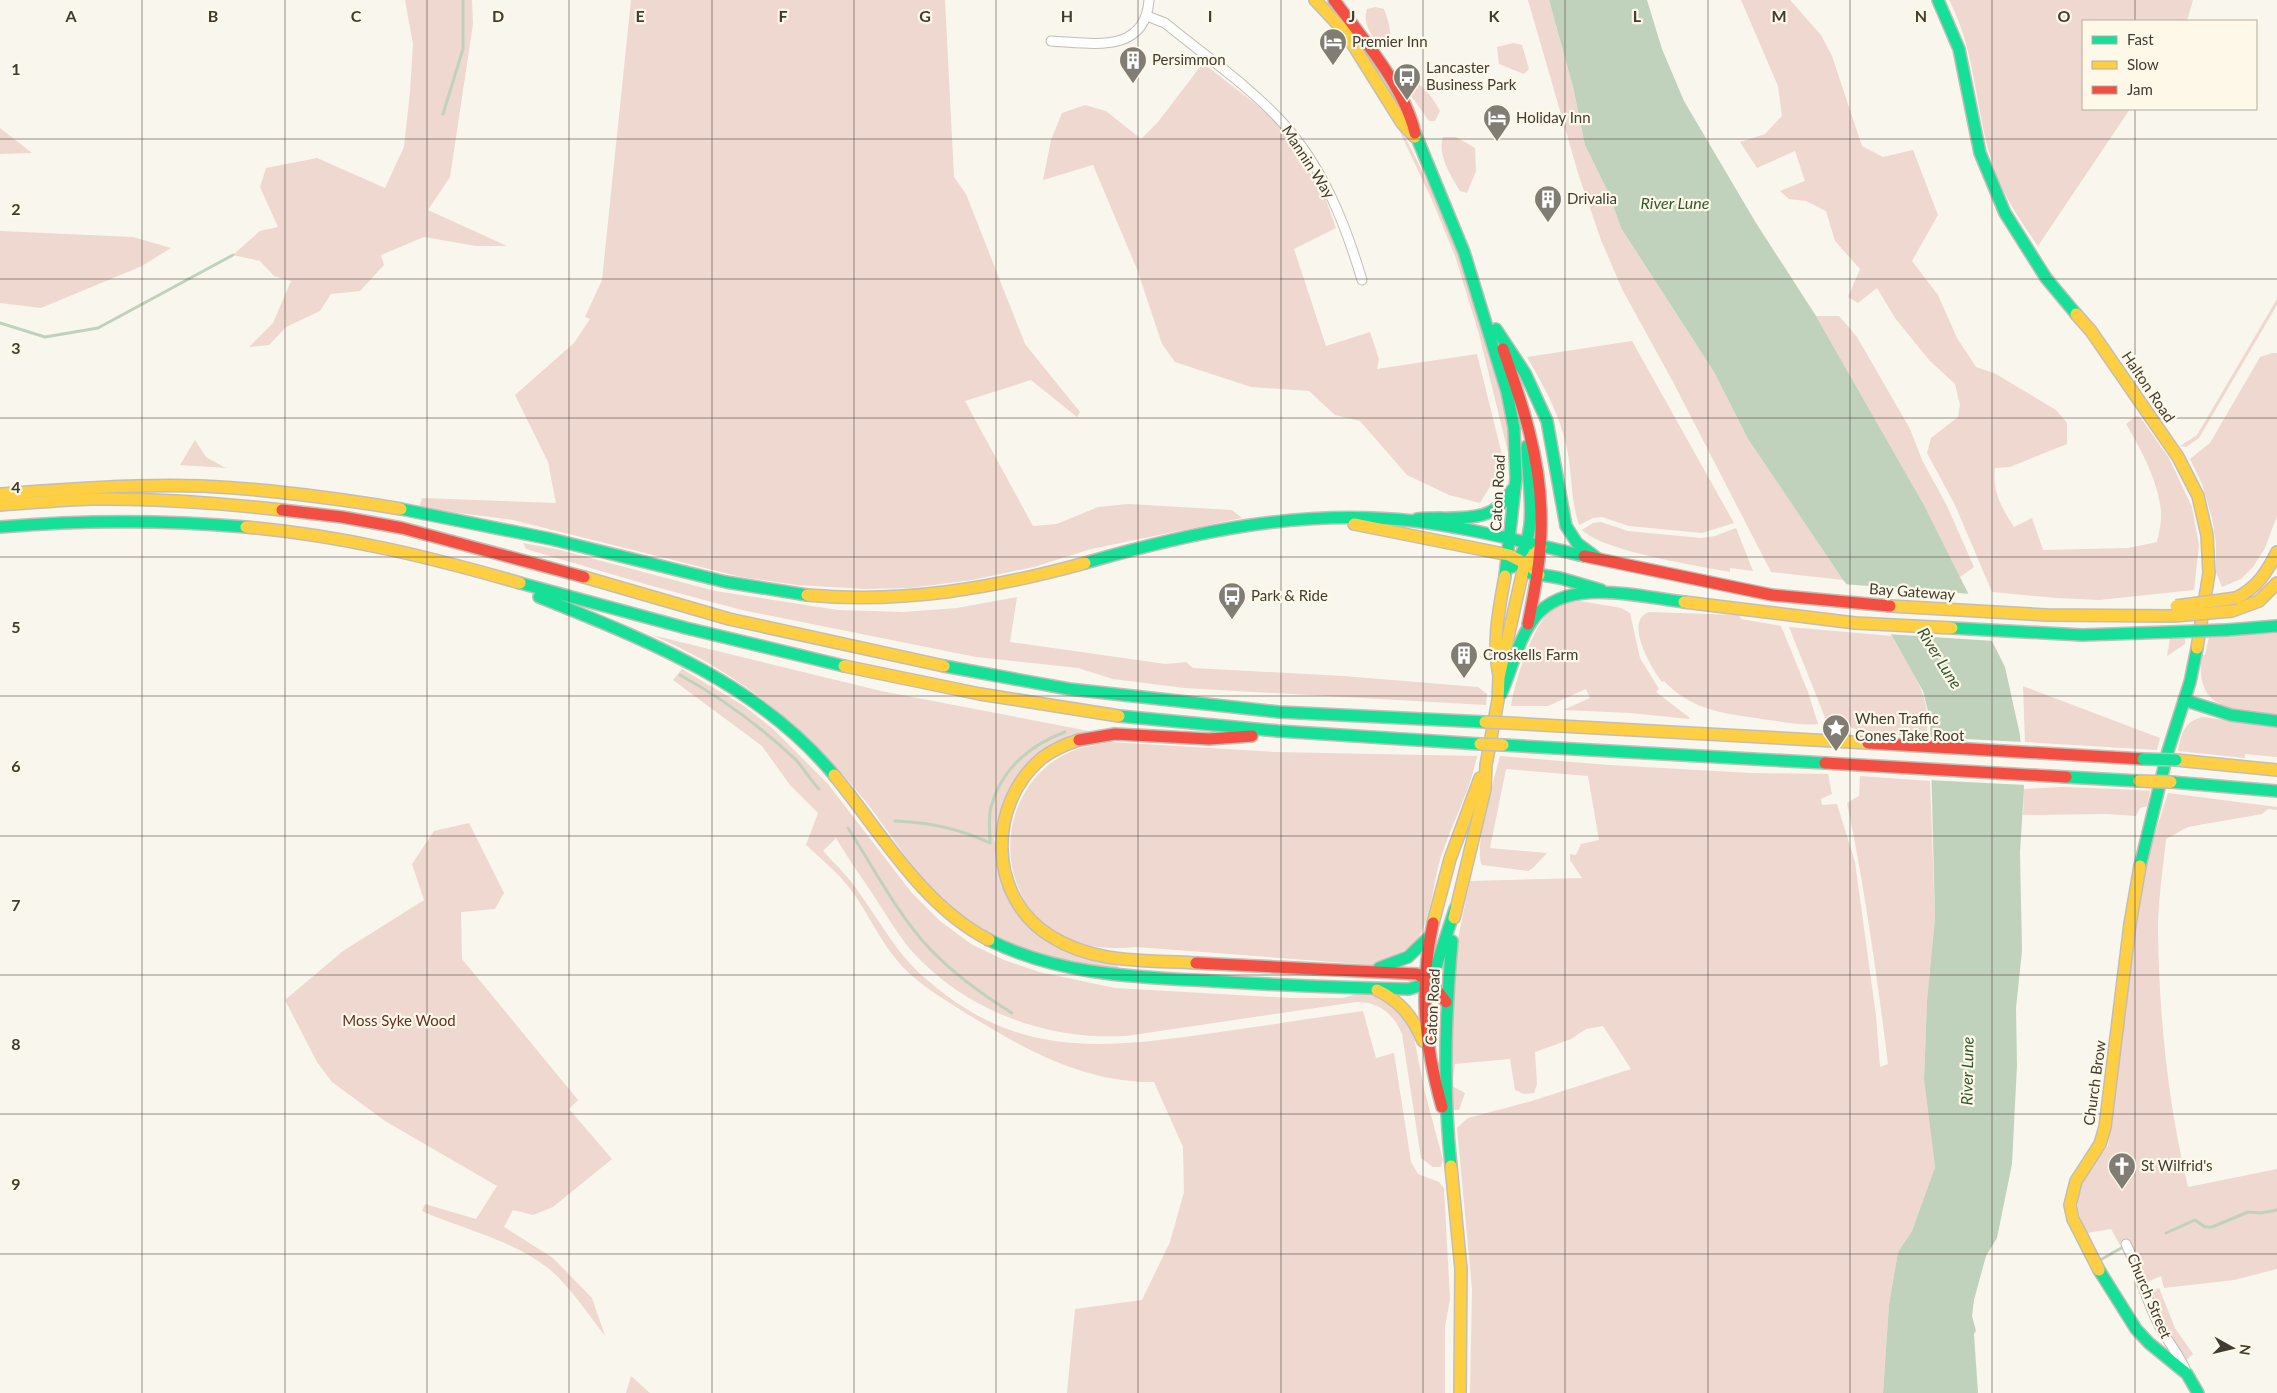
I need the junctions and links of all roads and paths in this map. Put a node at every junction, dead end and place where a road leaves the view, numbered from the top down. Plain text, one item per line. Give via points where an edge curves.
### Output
1 (1149, 0) edge
2 (1314, 0) edge
3 (1334, 0) edge
4 (1938, 0) edge
5 (1147, 16) junction
6 (1340, 18) junction
7 (1051, 41) dead end
8 (1362, 280) dead end
9 (1477, 291) junction
10 (1496, 328) junction
11 (1528, 426) junction
12 (1516, 478) junction
13 (0, 494) edge
14 (0, 506) edge
15 (1326, 518) junction
16 (1411, 521) junction
17 (0, 527) edge
18 (1511, 538) junction
19 (1527, 542) junction
20 (1542, 547) junction
21 (2277, 552) edge
22 (1509, 555) junction
23 (1598, 559) junction
24 (1523, 564) junction
25 (470, 569) junction
26 (1506, 569) junction
27 (1539, 575) junction
28 (2277, 583) edge
29 (1609, 593) junction
30 (2175, 611) junction
31 (1528, 624) junction
32 (2277, 626) edge
33 (1499, 677) junction
34 (1498, 700) junction
35 (2184, 700) junction
36 (2277, 721) edge
37 (1298, 733) junction
38 (1486, 765) junction
39 (2277, 770) edge
40 (2277, 791) edge
41 (2151, 818) joint
42 (1455, 909) junction
43 (1430, 936) junction
44 (1367, 970) junction
45 (1426, 980) junction
46 (1374, 989) junction
47 (1446, 1002) junction
48 (1428, 1052) junction
49 (1446, 1118) junction
50 (2126, 1244) dead end
51 (2187, 1374) junction
52 (1460, 1393) edge
53 (2198, 1393) edge

1 - 5 street
2 - 6 main road, Caton Road
3 - 6 main road, Caton Road
4 - 35 main road, Halton Road via 1959,49 1980,153 2005,212 2046,278 2092,331 2138,397 2178,457 2198,496 2207,535 2209,572 2202,622
5 - 7 street via 1139,30 1128,38 1095,43
5 - 8 street, Mannin Way via 1165,23 1283,122 1330,192
6 - 9 main road, Caton Road via 1402,122 1417,140 1445,202
9 - 10 main road, Caton Road
9 - 12 main road, Caton Road via 1507,392 1514,428
10 - 11 main road, Caton Road
10 - 23 main road via 1522,366 1547,421 1566,525 1582,548
11 - 19 main road via 1530,516
11 - 20 main road, Caton Road via 1539,472
12 - 16 main road via 1506,502 1495,512 1485,516 1446,515
12 - 18 main road, Caton Road
13 - 15 main road via 93,486 162,486 230,488 353,501 598,548 734,585 801,594 863,597 922,596 982,588 1194,535 1267,522
14 - 39 main road, bridge via 90,499 153,500 223,503 342,517 402,528 520,559 729,619 858,649 1069,688 1279,712 2176,760
15 - 16 main road
15 - 22 main road
16 - 18 main road, Bay Gateway
17 - 25 main road via 90,522 220,525 327,537
18 - 19 main road, Bay Gateway
18 - 22 main road, Caton Road
19 - 20 main road, Bay Gateway
19 - 24 main road
20 - 23 main road, Bay Gateway
20 - 24 main road
20 - 27 main road, Caton Road
21 - 30 main road, bridge via 2268,571 2247,594
22 - 24 main road
22 - 26 main road, Caton Road
23 - 30 main road, Bay Gateway via 1781,596 1837,602 1976,612
24 - 26 main road
24 - 27 main road
24 - 33 main road
25 - 37 main road via 796,656 965,693 1156,720
25 - 46 main road via 669,650 735,687 810,749 850,794 927,893 953,917 1005,948 1028,958 1112,975
26 - 33 main road, Caton Road via 1495,635
27 - 29 main road
27 - 31 main road, Caton Road
28 - 30 main road, bridge via 2259,601 2232,611
29 - 31 main road, Caton Road via 1577,593 1548,604
29 - 32 main road, bridge via 1855,623 2082,635
31 - 34 main road, Caton Road via 1510,677
33 - 34 main road, Caton Road
34 - 38 main road, Caton Road
35 - 36 main road via 2230,715
35 - 41 main road, Halton Road
37 - 40 main road, bridge via 2171,782
37 - 44 main road via 1205,739 1096,735 1064,745 1035,764 1011,797 1001,837 1004,872 1016,902 1034,924 1070,948 1087,953 1107,958
38 - 42 main road, Caton Road via 1480,814
38 - 43 main road, Caton Road via 1447,864
41 - 51 main road, Church Brow via 2130,924 2105,1127 2100,1144 2076,1181 2070,1205 2073,1219 2098,1269 2136,1329
42 - 45 main road via 1438,965
42 - 47 main road, Caton Road
43 - 44 main road via 1404,960
43 - 45 main road, Caton Road
44 - 45 main road
45 - 46 main road via 1409,989
45 - 47 main road
45 - 48 main road, Caton Road
46 - 48 main road via 1392,997 1410,1013
47 - 49 main road, Caton Road
48 - 49 main road, Caton Road via 1433,1080
49 - 52 main road via 1462,1302
50 - 51 street, Church Street via 2157,1322
51 - 53 main road, Church Brow

